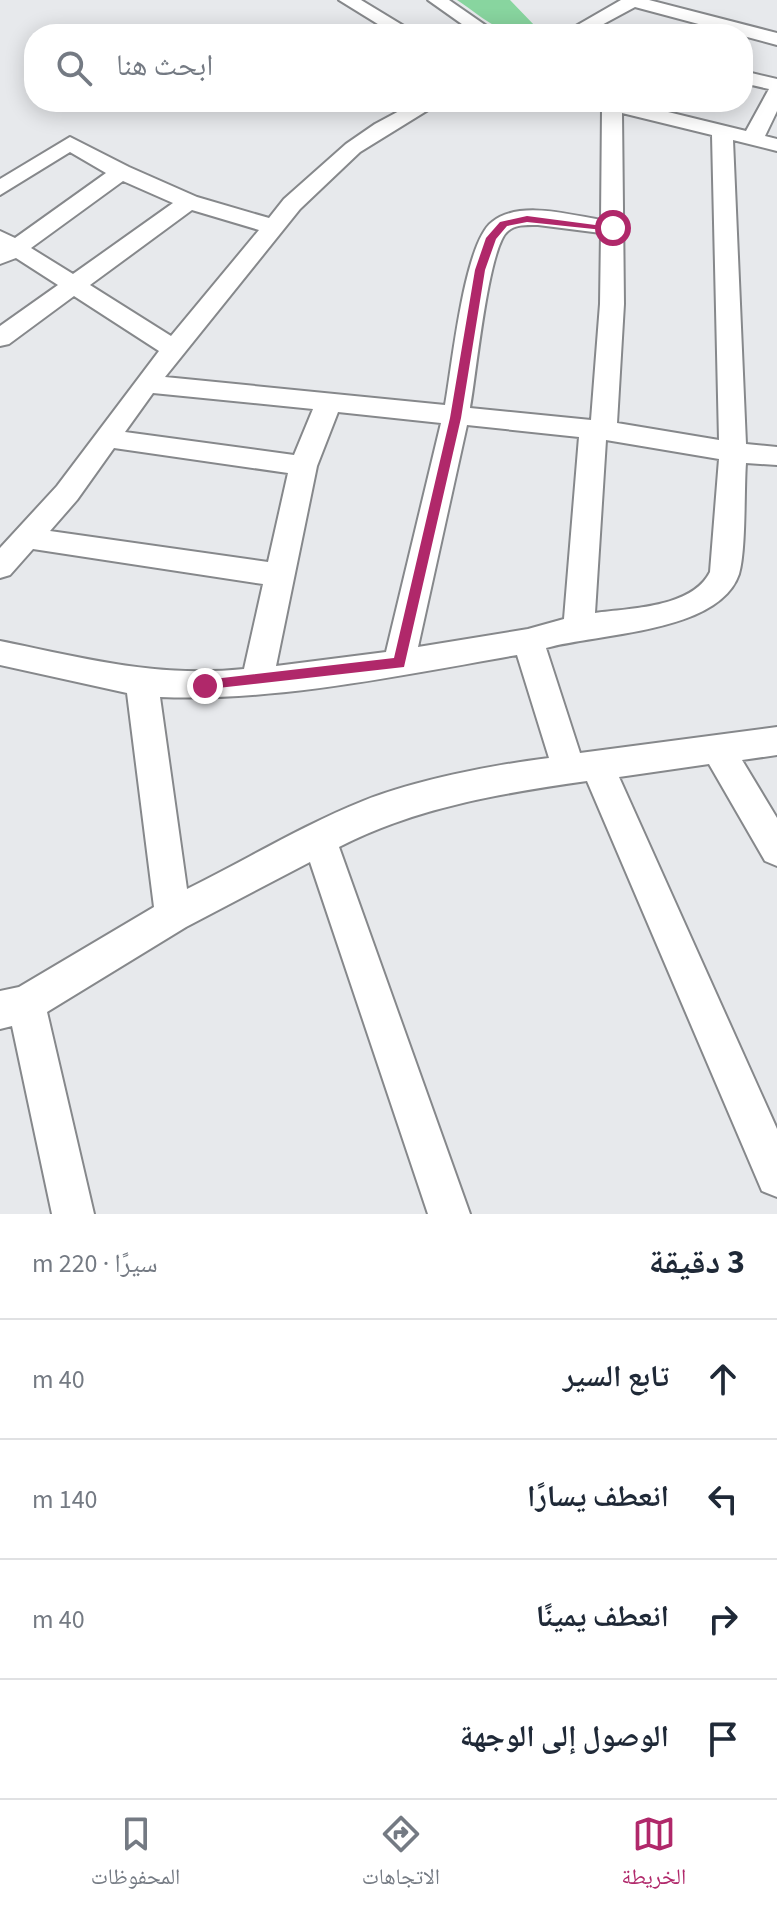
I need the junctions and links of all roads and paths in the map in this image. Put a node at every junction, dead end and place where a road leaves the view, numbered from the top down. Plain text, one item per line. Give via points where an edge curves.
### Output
1 (348, 0) edge
2 (437, 0) edge
3 (633, 1) edge
4 (390, 24) edge
5 (474, 24) edge
6 (590, 24) edge
7 (720, 24) edge
8 (753, 33) edge
9 (777, 39) edge
10 (753, 80) edge
11 (777, 88) edge
12 (412, 112) edge
13 (607, 112) edge
14 (642, 112) edge
15 (722, 133) junction
16 (752, 140) junction
17 (777, 145) edge
18 (121, 172) junction
19 (0, 188) edge
20 (189, 202) junction
21 (275, 227) junction
22 (613, 228) junction
23 (5, 249) edge
24 (73, 285) junction
25 (0, 338) edge
26 (174, 349) junction
27 (146, 384) junction
28 (328, 404) junction
29 (455, 418) junction
30 (598, 430) junction
31 (105, 438) junction
32 (733, 452) junction
33 (777, 456) edge
34 (303, 466) junction
35 (28, 538) junction
36 (0, 567) edge
37 (280, 575) junction
38 (579, 627) junction
39 (528, 641) junction
40 (0, 653) edge
41 (399, 663) junction
42 (257, 681) junction
43 (142, 683) junction
44 (777, 741) edge
45 (719, 751) junction
46 (583, 769) junction
47 (319, 838) junction
48 (777, 850) edge
49 (173, 915) junction
50 (13, 1007) edge
51 (777, 1176) edge
52 (73, 1214) edge
53 (449, 1214) edge

1 - 4 street
2 - 5 street
3 - 6 street
3 - 7 street
8 - 9 street
10 - 11 street
11 - 16 street
12 - 21 street via 353,148 292,204
13 - 22 street
14 - 15 street
15 - 16 street
15 - 32 street
16 - 17 street
18 - 19 street via 70,143
18 - 20 street
18 - 23 street
20 - 21 street
20 - 24 street
21 - 26 street
22 - 29 street via 527,219 497,229 480,270
22 - 30 street via 612,304
23 - 24 street
24 - 25 street
24 - 26 street
26 - 27 street
27 - 28 street
27 - 31 street
28 - 29 street
28 - 34 street
29 - 30 street
29 - 41 street
30 - 32 street
30 - 38 street
31 - 34 street
31 - 35 street
32 - 33 street
32 - 38 street via 725,572 717,588 700,601 658,616
34 - 37 street
35 - 36 street
35 - 37 street
37 - 42 street
38 - 39 street
39 - 41 street
39 - 46 street
40 - 43 street
41 - 42 street
42 - 43 street via 205,686
43 - 49 street
44 - 45 street
45 - 46 street
45 - 48 street
46 - 47 street via 497,779 428,796 372,813
46 - 51 street
47 - 49 street
47 - 53 street
49 - 50 street
50 - 52 street

